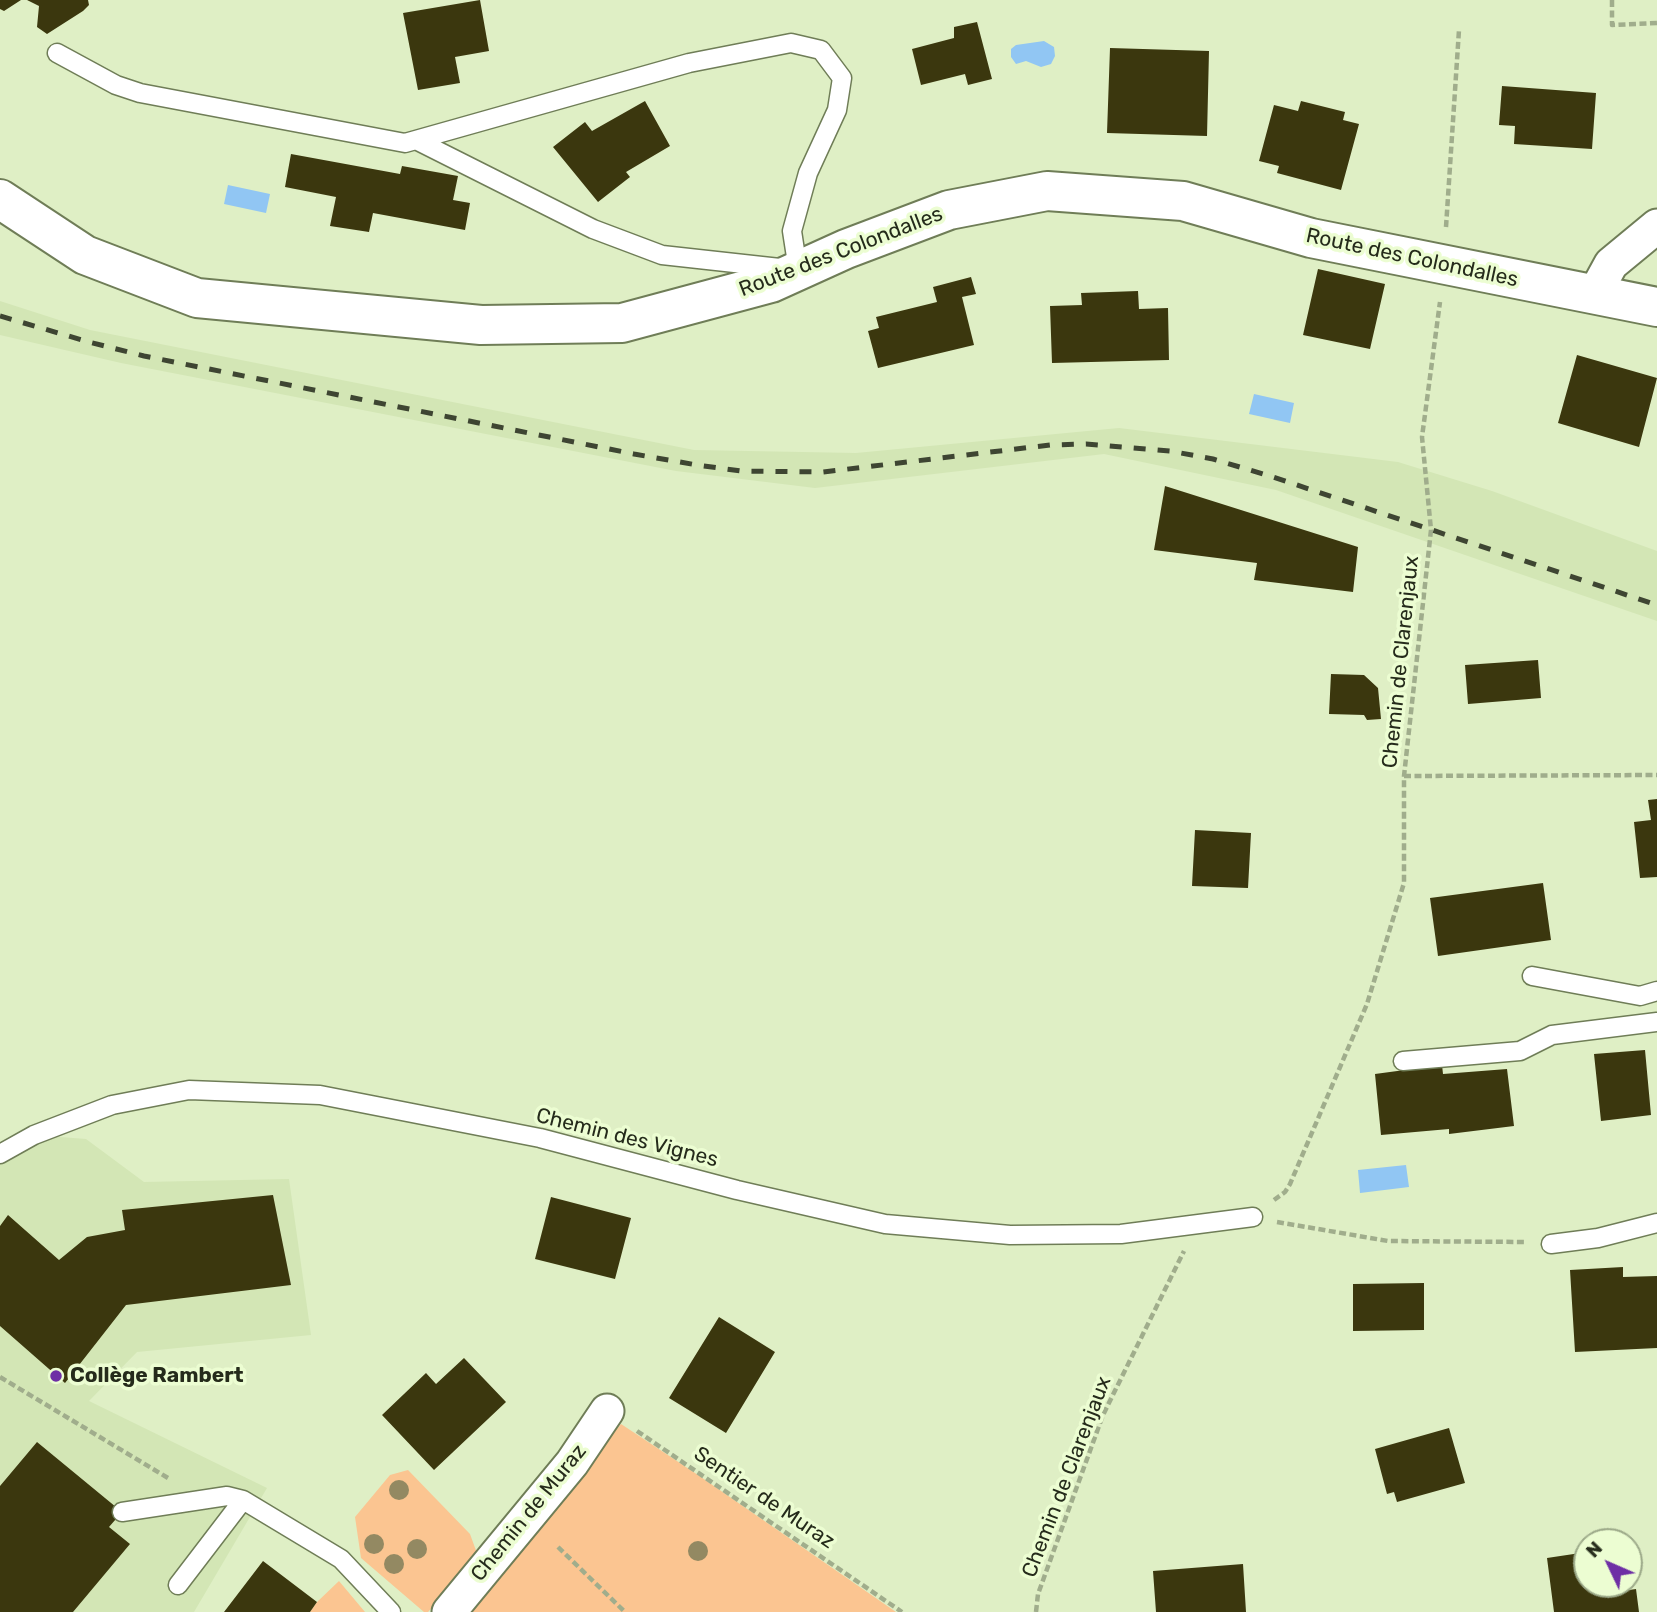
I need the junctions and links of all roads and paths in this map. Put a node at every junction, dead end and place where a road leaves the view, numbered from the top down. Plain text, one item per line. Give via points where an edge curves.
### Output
1 (1612, 0) edge
2 (1657, 23) edge
3 (1459, 30) dead end
4 (57, 53) dead end
5 (416, 140) junction
6 (0, 199) edge
7 (1657, 226) edge
8 (1443, 265) junction
9 (799, 270) junction
10 (1594, 295) junction
11 (1657, 307) edge
12 (1657, 775) edge
13 (1404, 776) junction
14 (1532, 976) dead end
15 (1657, 991) edge
16 (1657, 1022) edge
17 (1403, 1061) dead end
18 (0, 1154) edge
19 (1253, 1217) junction
20 (1657, 1223) edge
21 (1189, 1242) dead end
22 (1551, 1244) joint
23 (0, 1377) edge
24 (607, 1411) joint
25 (196, 1500) junction
26 (243, 1500) junction
27 (122, 1512) dead end
28 (558, 1547) dead end
29 (178, 1585) dead end
30 (391, 1612) edge
31 (449, 1612) edge
32 (625, 1612) edge
33 (902, 1612) edge
34 (1036, 1612) edge

1 - 2 path via 1612,25
3 - 8 path, Chemin de Clarenjaux
4 - 5 lane via 140,93 405,143
5 - 9 lane via 593,229 662,255
5 - 9 lane via 689,63 791,43 821,50 842,78 837,110 808,173 792,231
6 - 9 street, Route des Colondalles via 85,255 197,298 481,325 622,324 771,283
7 - 10 street via 1611,264
8 - 9 street, Route des Colondalles via 1311,238 1183,201 1047,191 949,210
8 - 10 street, Route des Colondalles
8 - 13 path, Chemin de Clarenjaux via 1422,438 1431,530
10 - 11 street, Route des Colondalles
12 - 13 path
13 - 19 path, Chemin de Clarenjaux via 1404,883 1367,1004 1290,1184
14 - 15 lane via 1640,996
16 - 17 lane via 1552,1035 1520,1051
18 - 19 lane, Chemin des Vignes via 34,1135 112,1105 189,1090 320,1095 540,1138 886,1224 1010,1235 1121,1234
19 - 22 path via 1388,1241
20 - 22 lane
21 - 34 path, Chemin de Clarenjaux via 1103,1415 1038,1594
23 - 25 path via 178,1483
24 - 31 street, Chemin de Muraz via 572,1463
24 - 33 path, Sentier de Muraz
25 - 26 lane via 227,1496
25 - 27 lane
26 - 29 lane
26 - 30 lane via 341,1559
28 - 32 path

